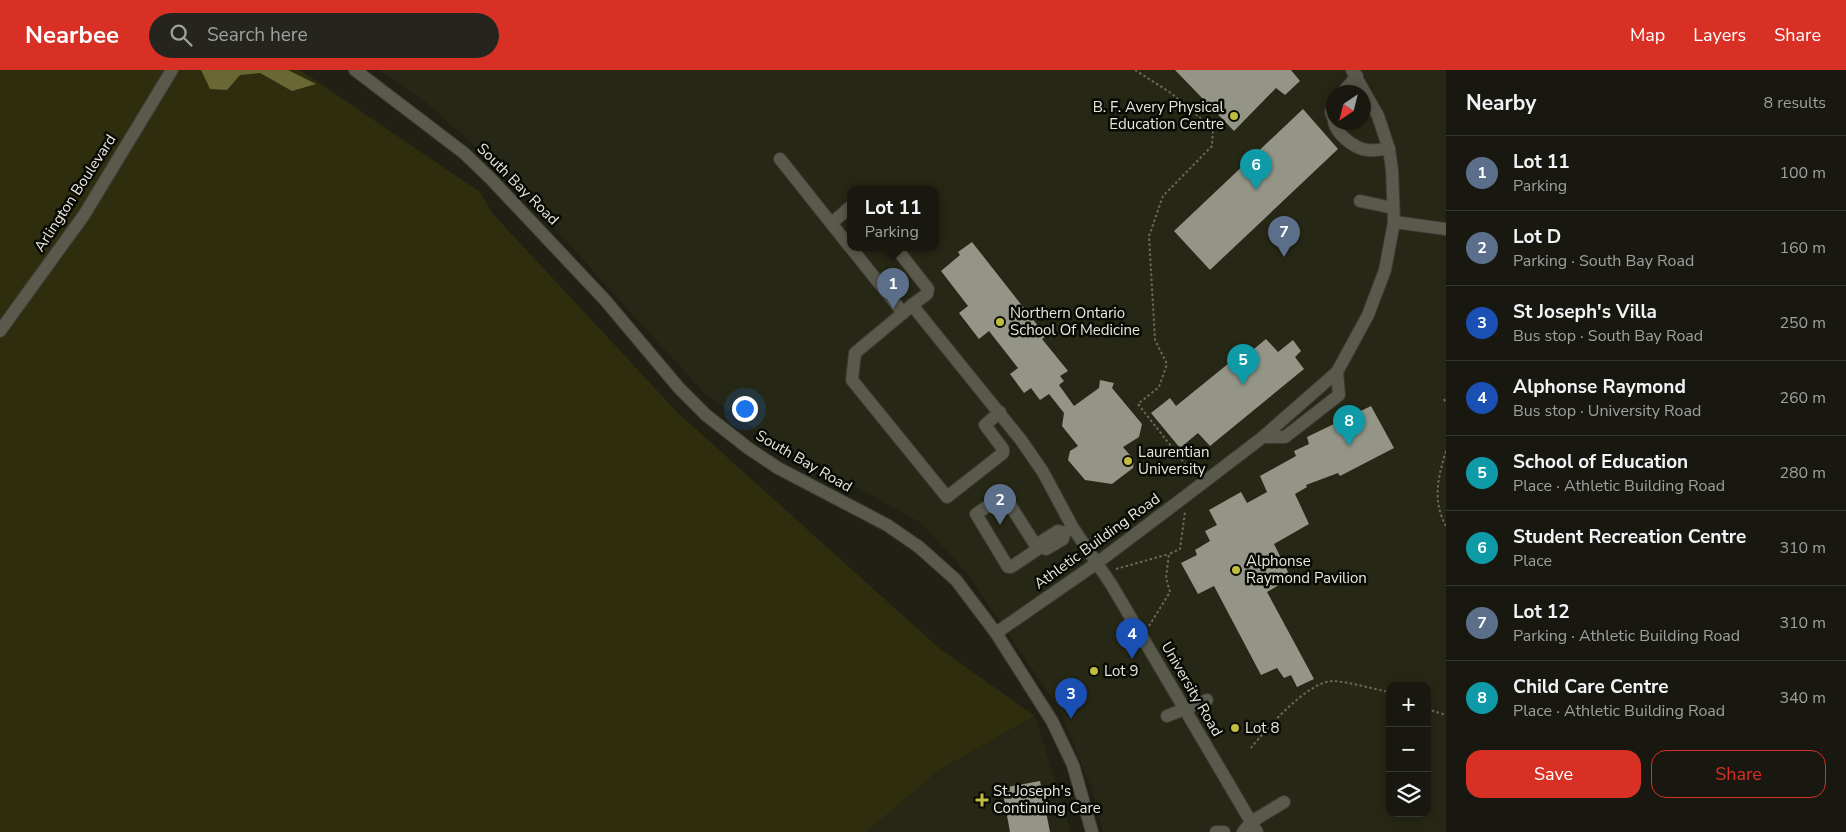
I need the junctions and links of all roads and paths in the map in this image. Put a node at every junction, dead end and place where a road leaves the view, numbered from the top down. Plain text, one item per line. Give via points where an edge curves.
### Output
1 (172, 70) edge
2 (355, 70) edge
3 (1135, 70) edge
4 (1355, 73) edge
5 (1348, 85) edge
6 (1341, 130) edge
7 (1389, 148) junction
8 (780, 159) dead end
9 (1360, 201) dead end
10 (1393, 208) junction
11 (847, 210) edge
12 (1394, 222) junction
13 (832, 223) junction
14 (1446, 229) edge
15 (847, 242) edge
16 (855, 251) edge
17 (898, 251) edge
18 (908, 309) junction
19 (0, 331) edge
20 (1337, 372) junction
21 (1444, 399) dead end
22 (1446, 403) edge
23 (1000, 412) junction
24 (1263, 436) junction
25 (1446, 451) edge
26 (1201, 483) junction
27 (1187, 495) junction
28 (1446, 526) edge
29 (1068, 531) junction
30 (1040, 548) junction
31 (1170, 554) junction
32 (1097, 563) junction
33 (1105, 575) junction
34 (996, 633) junction
35 (1143, 637) junction
36 (1386, 691) edge
37 (1207, 700) dead end
38 (1184, 709) junction
39 (1431, 710) edge
40 (1446, 715) edge
41 (1167, 716) dead end
42 (1251, 748) dead end
43 (1284, 802) dead end
44 (1251, 829) edge
45 (1092, 832) edge
46 (1216, 832) edge
47 (1224, 832) edge

1 - 19 street, Arlington Boulevard via 84,215
2 - 34 street, South Bay Road via 464,153 490,178 605,300 706,415 778,468 887,525 919,547 956,580
3 - 26 path via 1170,93 1213,129 1212,146 1163,196 1149,236 1155,340 1166,364 1159,387 1138,404
4 - 5 street
4 - 7 street, Athletic Building Road via 1378,116
6 - 7 street via 1360,148 1369,151
7 - 10 street, Athletic Building Road
8 - 13 street, University Road
9 - 10 street
10 - 12 street, Athletic Building Road
11 - 13 street
12 - 14 street
12 - 20 street, Athletic Building Road via 1385,270 1368,315
13 - 15 street, University Road
16 - 18 street, University Road
17 - 18 street via 928,289 927,294
18 - 23 street, University Road
18 - 23 street via 858,349 852,380 947,497 1003,453 1004,449 985,425
20 - 24 street, Athletic Building Road
20 - 24 street via 1339,395 1285,437
21 - 22 path
23 - 29 street, University Road via 1043,472
24 - 26 street, Athletic Building Road
25 - 28 path via 1436,498
26 - 27 street, Athletic Building Road
27 - 31 path via 1180,548
27 - 32 street, Athletic Building Road
29 - 30 street via 1058,531 1042,541
29 - 32 street, University Road
30 - 30 street via 1008,567 976,514 1005,497
31 - 33 path via 1117,568
31 - 35 path via 1166,578 1170,592
32 - 33 street, University Road
32 - 34 street, Athletic Building Road
33 - 35 street, University Road
34 - 45 street, South Bay Road via 1052,721 1073,766
35 - 38 street, University Road
36 - 42 path via 1331,681 1308,691 1284,710
37 - 38 street
38 - 41 street
38 - 44 street, University Road
39 - 40 path
43 - 44 street
46 - 47 street

